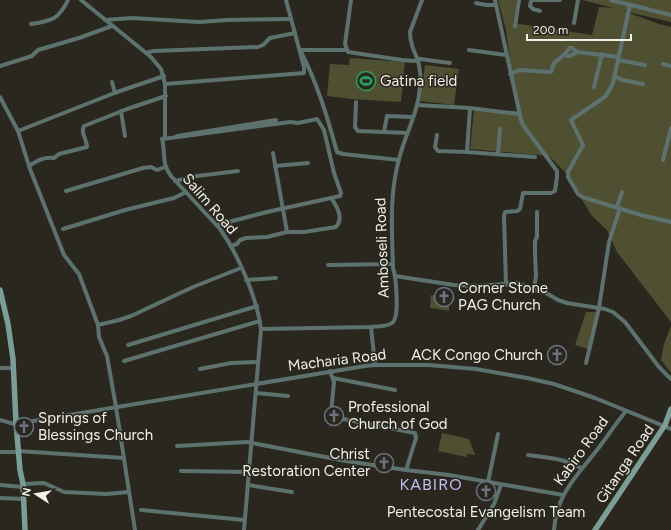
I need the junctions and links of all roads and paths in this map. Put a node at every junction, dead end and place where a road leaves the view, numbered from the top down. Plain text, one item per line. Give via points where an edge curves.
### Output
1 (68, 0) edge
2 (81, 0) edge
3 (286, 0) edge
4 (351, 0) edge
5 (422, 0) edge
6 (495, 0) edge
7 (519, 0) edge
8 (560, 0) edge
9 (578, 0) edge
10 (611, 0) edge
11 (476, 3) dead end
12 (496, 5) junction
13 (630, 5) junction
14 (540, 11) dead end
15 (671, 15) edge
16 (291, 19) junction
17 (105, 20) junction
18 (574, 23) dead end
19 (31, 24) dead end
20 (112, 26) junction
21 (515, 26) dead end
22 (295, 33) junction
23 (300, 50) junction
24 (346, 50) junction
25 (469, 50) dead end
26 (146, 53) junction
27 (602, 54) junction
28 (506, 55) junction
29 (619, 58) junction
30 (417, 60) junction
31 (450, 63) dead end
32 (663, 64) dead end
33 (645, 65) dead end
34 (0, 66) edge
35 (671, 66) edge
36 (510, 74) junction
37 (164, 76) junction
38 (615, 76) junction
39 (112, 82) dead end
40 (166, 84) junction
41 (643, 84) dead end
42 (594, 87) dead end
43 (115, 93) junction
44 (166, 96) junction
45 (0, 97) edge
46 (356, 102) dead end
47 (418, 105) junction
48 (470, 108) junction
49 (121, 111) junction
50 (519, 114) junction
51 (412, 117) junction
52 (276, 120) dead end
53 (671, 128) edge
54 (500, 129) dead end
55 (18, 130) junction
56 (384, 132) junction
57 (407, 133) junction
58 (437, 135) dead end
59 (125, 136) dead end
60 (164, 139) junction
61 (467, 152) junction
62 (273, 153) dead end
63 (498, 154) junction
64 (535, 157) dead end
65 (399, 160) junction
66 (663, 160) dead end
67 (308, 163) dead end
68 (29, 166) junction
69 (275, 166) junction
70 (165, 167) junction
71 (238, 171) dead end
72 (175, 181) junction
73 (66, 191) dead end
74 (186, 192) junction
75 (622, 192) dead end
76 (332, 199) junction
77 (619, 208) junction
78 (282, 209) junction
79 (537, 212) dead end
80 (671, 222) edge
81 (217, 225) junction
82 (63, 229) dead end
83 (286, 232) junction
84 (231, 246) junction
85 (393, 264) junction
86 (328, 265) dead end
87 (241, 268) junction
88 (395, 276) junction
89 (276, 278) dead end
90 (246, 280) junction
91 (506, 284) junction
92 (534, 289) junction
93 (0, 291) edge
94 (257, 306) junction
95 (599, 308) junction
96 (260, 321) junction
97 (98, 325) junction
98 (371, 326) junction
99 (261, 329) junction
100 (128, 345) dead end
101 (124, 361) dead end
102 (258, 362) junction
103 (586, 363) dead end
104 (375, 365) junction
105 (0, 368) edge
106 (14, 368) junction
107 (200, 369) dead end
108 (330, 371) junction
109 (333, 378) junction
110 (671, 379) edge
111 (256, 384) junction
112 (395, 390) dead end
113 (256, 393) junction
114 (288, 396) dead end
115 (116, 407) junction
116 (671, 409) edge
117 (626, 411) junction
118 (0, 420) edge
119 (16, 423) junction
120 (665, 425) junction
121 (671, 429) edge
122 (498, 434) dead end
123 (252, 443) junction
124 (177, 446) dead end
125 (0, 452) edge
126 (19, 452) junction
127 (528, 455) dead end
128 (124, 458) junction
129 (582, 468) junction
130 (406, 470) junction
131 (182, 471) dead end
132 (249, 472) junction
133 (488, 482) junction
134 (0, 485) edge
135 (23, 485) junction
136 (248, 485) junction
137 (501, 485) junction
138 (129, 492) junction
139 (292, 492) dead end
140 (563, 495) junction
141 (0, 498) edge
142 (24, 499) junction
143 (141, 510) dead end
144 (244, 520) junction
145 (25, 530) edge
146 (135, 530) edge
147 (244, 530) edge
148 (478, 530) edge
149 (554, 530) edge
150 (595, 530) edge

1 - 19 street via 57,18
2 - 17 street, Salim Road
3 - 16 street
4 - 24 street
5 - 30 street, Amboseli Road via 410,32 411,46
6 - 12 street
7 - 21 street
8 - 14 street via 532,0 530,6
9 - 18 street
10 - 13 street
11 - 12 street
12 - 28 street
13 - 15 street
13 - 29 street
16 - 17 street via 199,22 132,18
16 - 22 street
17 - 20 street, Salim Road
20 - 26 street, Salim Road
20 - 34 street via 38,50 32,56
22 - 23 street
22 - 26 street via 270,38 258,47
23 - 24 street
23 - 40 street via 305,72 302,74
23 - 65 street via 317,85 337,152
24 - 30 street via 351,54
25 - 28 street
26 - 37 street, Salim Road via 158,64
27 - 29 street
27 - 36 street via 577,52 567,56 566,53 554,63 551,72 520,70
27 - 42 street
28 - 36 street
29 - 33 street
29 - 38 street
30 - 31 street
30 - 47 street, Amboseli Road via 420,87
32 - 35 street
36 - 50 street
37 - 40 street, Salim Road
37 - 43 street
38 - 41 street
38 - 77 street via 606,96 571,120 583,145 568,172 568,177 582,197
39 - 43 street
40 - 44 street, Salim Road
43 - 55 street
44 - 49 street
44 - 60 street, Salim Road
45 - 55 street
46 - 56 street via 356,129
47 - 48 street
47 - 51 street, Amboseli Road
48 - 50 street
48 - 61 street
49 - 59 street
49 - 68 street via 84,126 82,133 87,147 54,158 45,157
50 - 91 street via 523,126 557,171 558,177 555,191 523,193 520,209 505,212
51 - 56 street via 387,116
51 - 57 street, Amboseli Road
52 - 60 street
53 - 66 street
54 - 63 street
55 - 68 street
56 - 57 street
57 - 65 street, Amboseli Road
58 - 61 street via 437,150
60 - 70 street, Salim Road
60 - 76 street via 317,119 324,130 341,193
61 - 63 street
62 - 69 street
63 - 64 street
65 - 85 street, Amboseli Road via 391,207
67 - 69 street
68 - 97 street via 64,255 79,274
69 - 78 street
70 - 72 street, Salim Road
70 - 73 street via 157,170 151,167 143,168
71 - 72 street
72 - 74 street, Salim Road
74 - 81 street, Salim Road
74 - 82 street via 174,198
75 - 77 street
76 - 78 street
76 - 83 street via 339,210 339,224 336,227
77 - 80 street
77 - 95 street via 609,242
78 - 81 street
78 - 83 street
79 - 92 street
81 - 84 street, Salim Road
83 - 84 street via 267,237 242,238
84 - 87 street, Salim Road
85 - 86 street
85 - 88 street, Amboseli Road
87 - 90 street, Salim Road
87 - 97 street via 131,316
88 - 91 street via 454,285
88 - 98 street, Amboseli Road via 394,320 387,325
89 - 90 street
90 - 94 street, Salim Road
91 - 92 street via 517,283
92 - 95 street via 567,303
93 - 106 street
94 - 96 street, Salim Road
94 - 100 street
95 - 103 street
95 - 110 street via 613,312 625,322
96 - 99 street, Salim Road
96 - 101 street
97 - 115 street via 99,338 107,356
98 - 99 street, Amboseli Road
98 - 104 street
99 - 102 street, Salim Road
102 - 107 street
102 - 111 street, Salim Road
104 - 108 street, Macharia Road
104 - 117 street, Macharia Road via 429,365 500,372 554,384
105 - 106 street
106 - 119 street
108 - 109 street
108 - 111 street, Macharia Road
109 - 112 street
109 - 130 street via 333,418 415,433 416,438
111 - 113 street, Salim Road
111 - 115 street, Macharia Road
113 - 114 street
113 - 123 street, Salim Road
115 - 119 street, Macharia Road
115 - 128 street
116 - 120 street, Gitanga Road
117 - 120 street, Macharia Road
117 - 129 street, Kabiro Road
118 - 119 street, Macharia Road
119 - 126 street
120 - 121 street, Macharia Road
120 - 150 street, Gitanga Road
122 - 133 street
123 - 124 street
123 - 130 street
123 - 132 street, Salim Road
125 - 126 street
126 - 128 street
126 - 135 street
127 - 129 street via 564,461
128 - 138 street
129 - 140 street, Kabiro Road
130 - 133 street
131 - 132 street
132 - 136 street, Salim Road
133 - 137 street
134 - 135 street
135 - 138 street via 44,483 64,492
135 - 142 street
136 - 139 street
136 - 144 street, Salim Road
137 - 140 street
137 - 148 street via 494,504
138 - 146 street
140 - 149 street, Kabiro Road via 554,521
141 - 142 street
142 - 145 street
143 - 144 street
144 - 147 street, Salim Road

